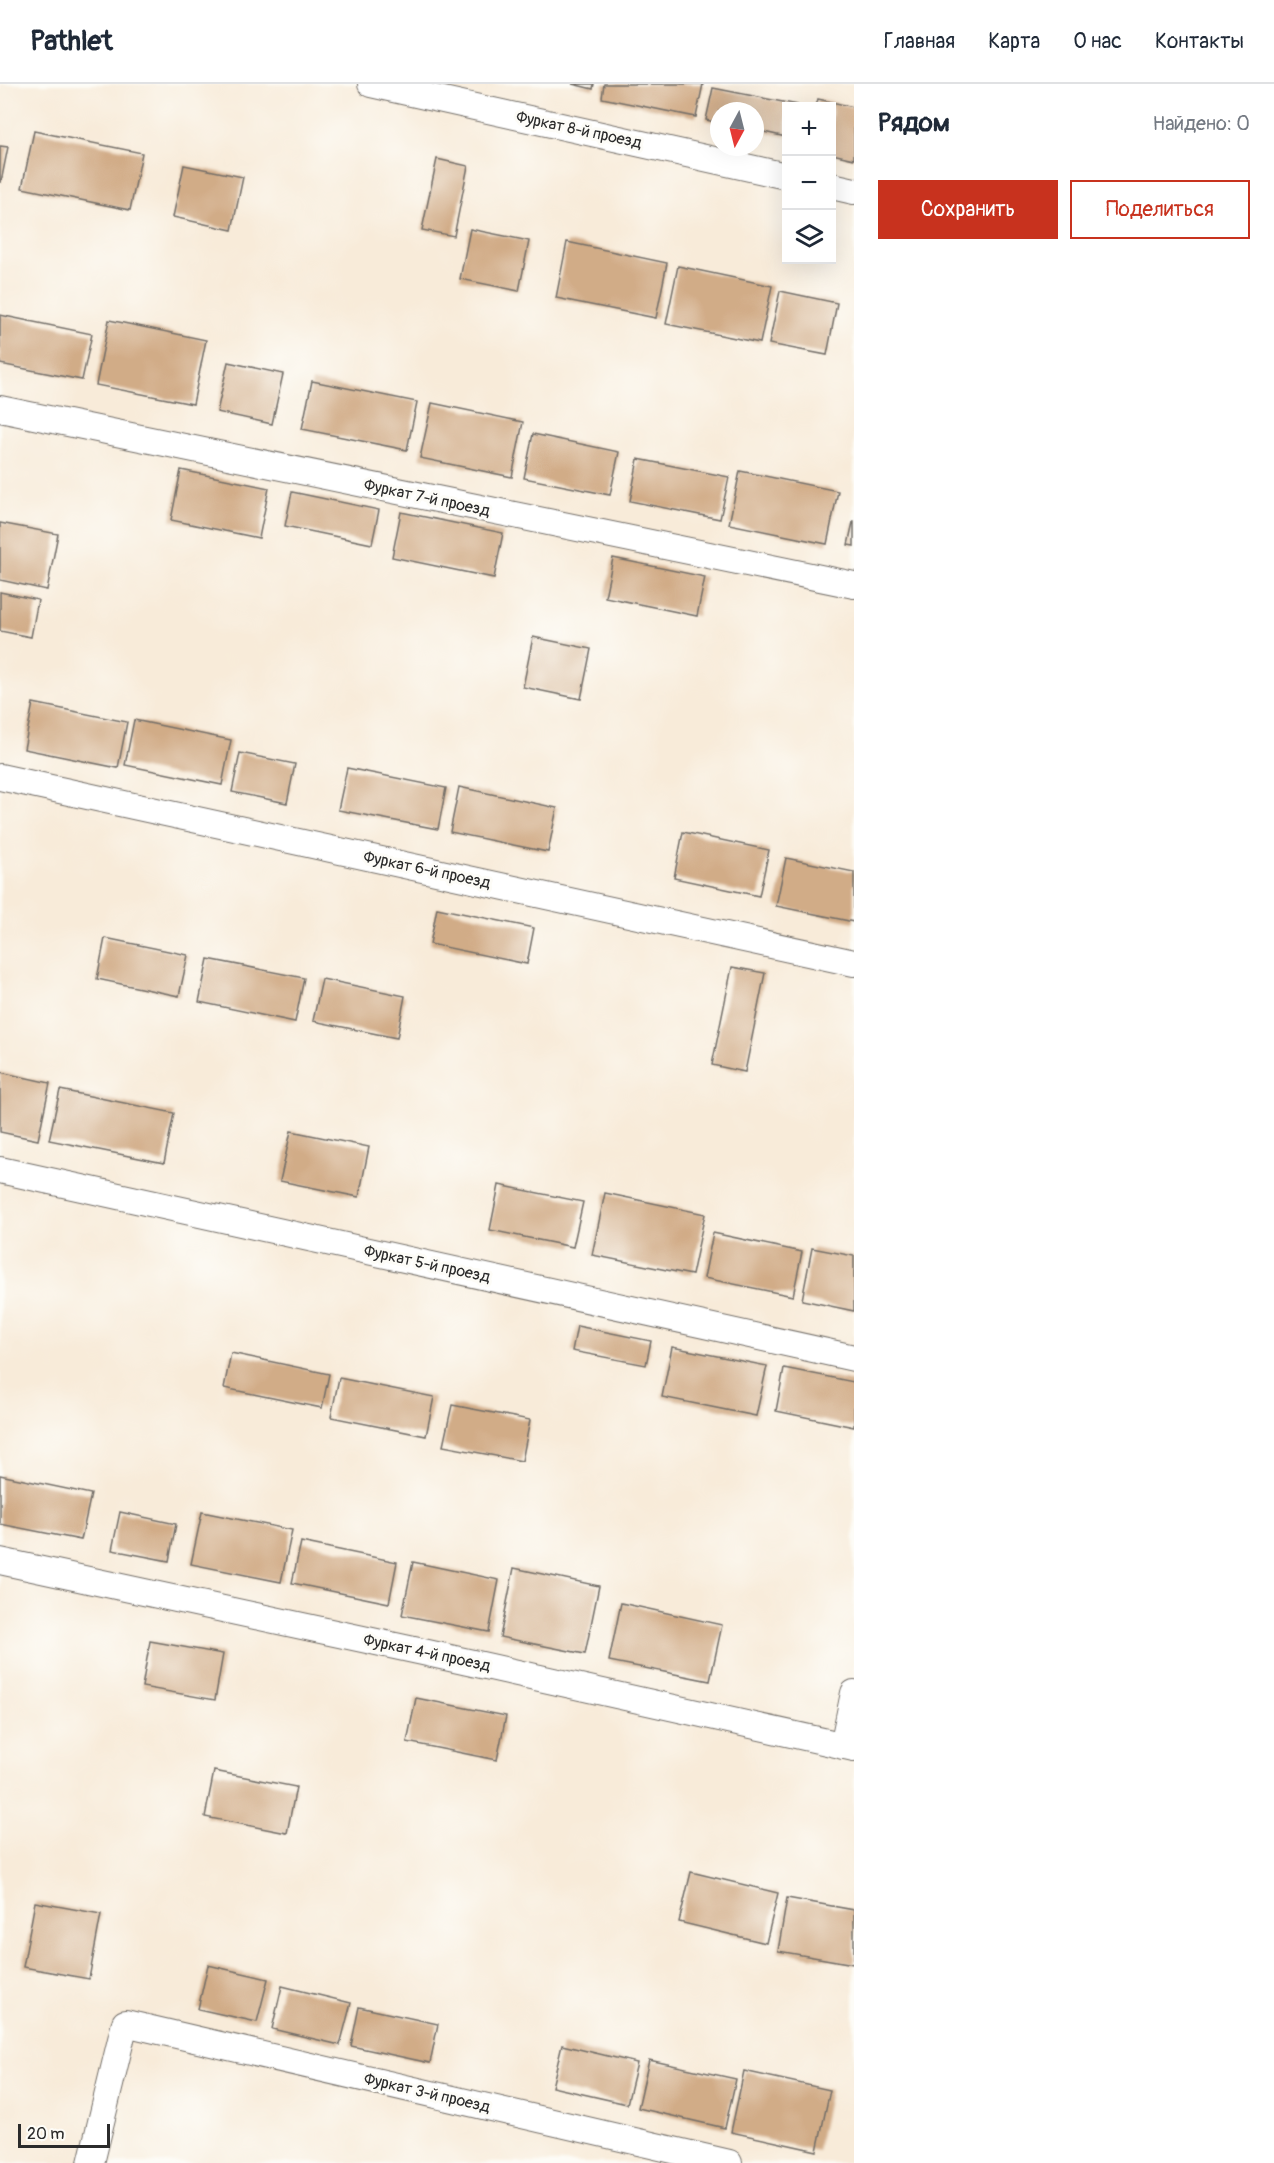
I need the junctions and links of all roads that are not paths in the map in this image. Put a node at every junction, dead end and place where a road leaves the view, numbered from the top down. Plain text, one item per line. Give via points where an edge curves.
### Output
1 (370, 84) edge
2 (782, 175) edge
3 (836, 187) edge
4 (854, 191) edge
5 (0, 409) edge
6 (854, 585) edge
7 (0, 777) edge
8 (854, 963) edge
9 (0, 1170) edge
10 (854, 1358) edge
11 (0, 1561) edge
12 (854, 1693) edge
13 (849, 1747) edge
14 (91, 2163) edge
15 (729, 2163) edge

1 - 2 street, Фуркат 8-й проезд
3 - 4 street
5 - 6 street, Фуркат 7-й проезд
7 - 8 street, Фуркат 6-й проезд
9 - 10 street, Фуркат 5-й проезд
11 - 13 street, Фуркат 4-й проезд
12 - 13 street
14 - 15 street, Фуркат 3-й проезд via 125,2023

